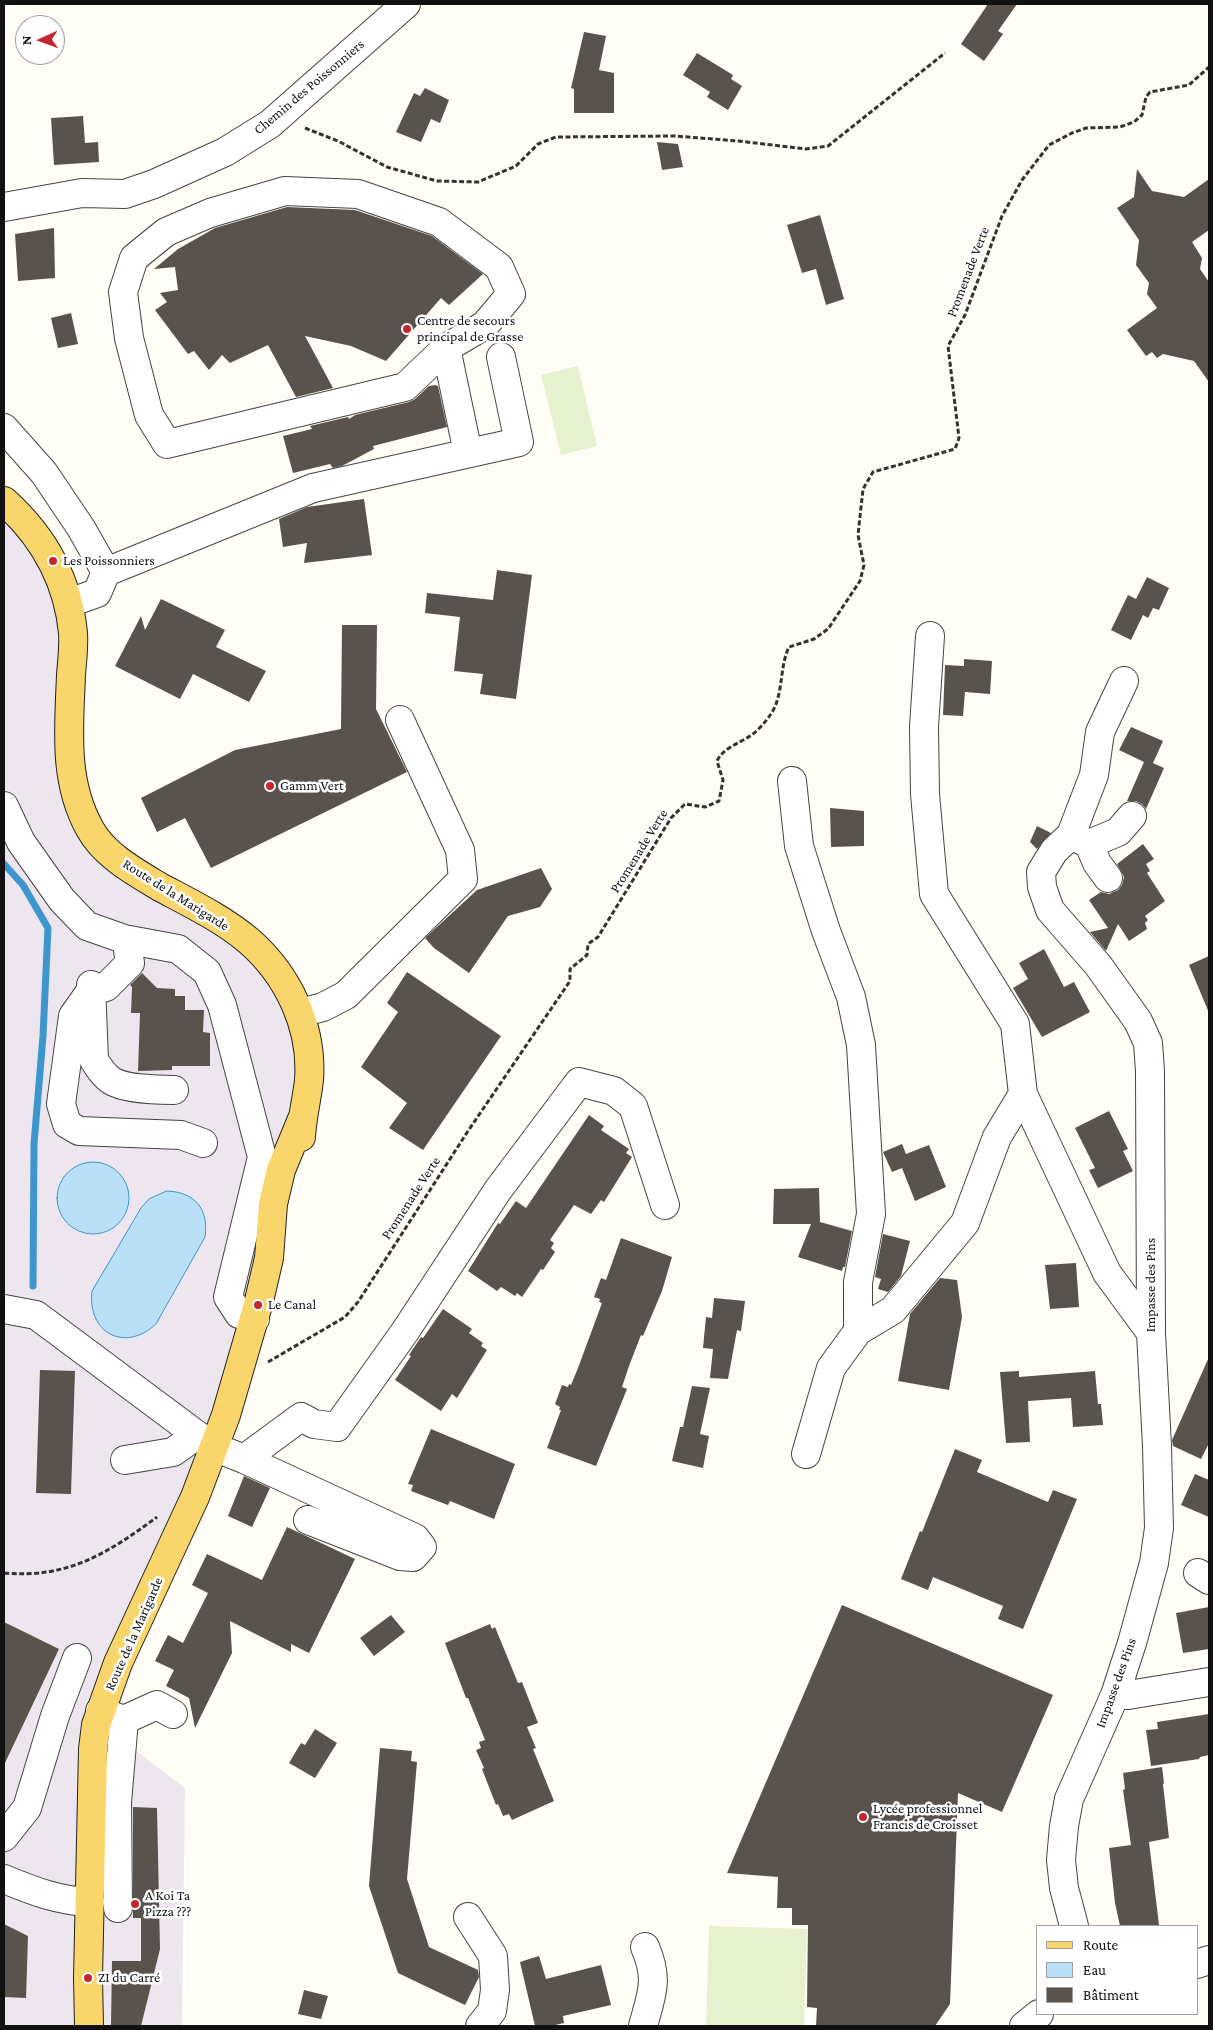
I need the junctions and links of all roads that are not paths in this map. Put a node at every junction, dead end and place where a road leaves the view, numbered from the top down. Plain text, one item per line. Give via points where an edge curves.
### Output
1 (406, 4) edge
2 (4, 207) edge
3 (446, 348) junction
4 (501, 357) dead end
5 (4, 428) edge
6 (468, 453) junction
7 (4, 501) edge
8 (106, 572) junction
9 (68, 603) junction
10 (930, 636) dead end
11 (1124, 681) dead end
12 (400, 720) dead end
13 (792, 781) dead end
14 (4, 806) edge
15 (1132, 816) dead end
16 (1080, 840) junction
17 (1108, 878) dead end
18 (132, 946) junction
19 (90, 992) junction
20 (300, 1013) junction
21 (174, 1090) dead end
22 (1023, 1094) junction
23 (203, 1143) dead end
24 (665, 1205) dead end
25 (4, 1309) edge
26 (255, 1319) junction
27 (858, 1331) junction
28 (1151, 1333) junction
29 (205, 1441) junction
30 (806, 1454) dead end
31 (244, 1459) junction
32 (126, 1460) dead end
33 (308, 1520) dead end
34 (77, 1658) dead end
35 (1209, 1682) edge
36 (1115, 1694) junction
37 (173, 1714) dead end
38 (112, 1716) junction
39 (4, 1838) edge
40 (9, 1888) edge
41 (90, 1902) junction
42 (118, 1908) dead end
43 (468, 1917) dead end
44 (1074, 1925) edge
45 (644, 1947) dead end
46 (1038, 2015) edge
47 (89, 2026) edge
48 (480, 2026) edge
49 (643, 2026) edge
50 (1024, 2026) edge

1 - 2 street, Chemin des Poissonniers via 270,124 225,152 124,194 82,193
3 - 3 street via 485,325 511,294 499,267 439,222 358,194 286,190 210,213 166,232 134,258 123,292 129,338 149,415 167,444 405,387
3 - 6 street
4 - 6 street via 520,442
5 - 8 street via 44,473
6 - 8 street via 312,488
7 - 9 main road, Route de la Marigarde via 19,514 53,561
8 - 9 street via 97,593
9 - 20 main road, Route de la Marigarde via 73,635 70,774 91,831 109,852 134,871 247,940 264,955 287,986
10 - 22 street via 924,728 925,794 934,894 1014,1024
11 - 16 street, Impasse des Pins via 1100,732
12 - 20 street via 460,850 462,879 346,995
13 - 27 street via 799,846 851,998 861,1045 871,1214 858,1282
14 - 18 street via 21,842 62,900 87,926
15 - 16 street via 1118,832
16 - 17 street
16 - 28 street, Impasse des Pins via 1054,851 1041,872 1042,887 1050,910 1098,965 1138,1021 1148,1043
18 - 19 street via 130,963 106,987
18 - 26 street via 178,949 207,972 222,1005 262,1157 228,1297 239,1314
19 - 21 street via 94,1060 100,1071 113,1082 149,1090
19 - 23 street via 74,1016 61,1104 67,1124 79,1131 181,1135
20 - 26 main road, Route de la Marigarde via 309,1071 302,1119 281,1170 273,1204 269,1258
22 - 27 street via 997,1137 965,1223 893,1310
22 - 28 street via 1107,1273
24 - 31 street via 633,1106 614,1091 579,1082 498,1190 404,1333 337,1427 314,1424 301,1417
25 - 29 street via 36,1315
26 - 29 main road, Route de la Marigarde via 237,1382
27 - 30 street via 830,1368
28 - 36 street, Impasse des Pins via 1158,1528 1154,1563 1144,1602
29 - 31 street
29 - 32 street via 173,1452
29 - 38 main road, Route de la Marigarde via 195,1497 118,1663
31 - 33 street via 414,1538 422,1547 413,1557 400,1556
34 - 39 street via 55,1716 27,1808
35 - 36 street via 1128,1695
36 - 44 street, Impasse des Pins via 1069,1800 1064,1826 1061,1860
37 - 38 street via 157,1705
38 - 41 main road, Route de la Marigarde via 96,1725 93,1749
38 - 42 street
40 - 41 street via 75,1902
41 - 47 main road, Route de la Marigarde
43 - 48 street via 493,1956 495,1990 492,2011
45 - 49 street via 652,1965 653,1989
46 - 50 street

